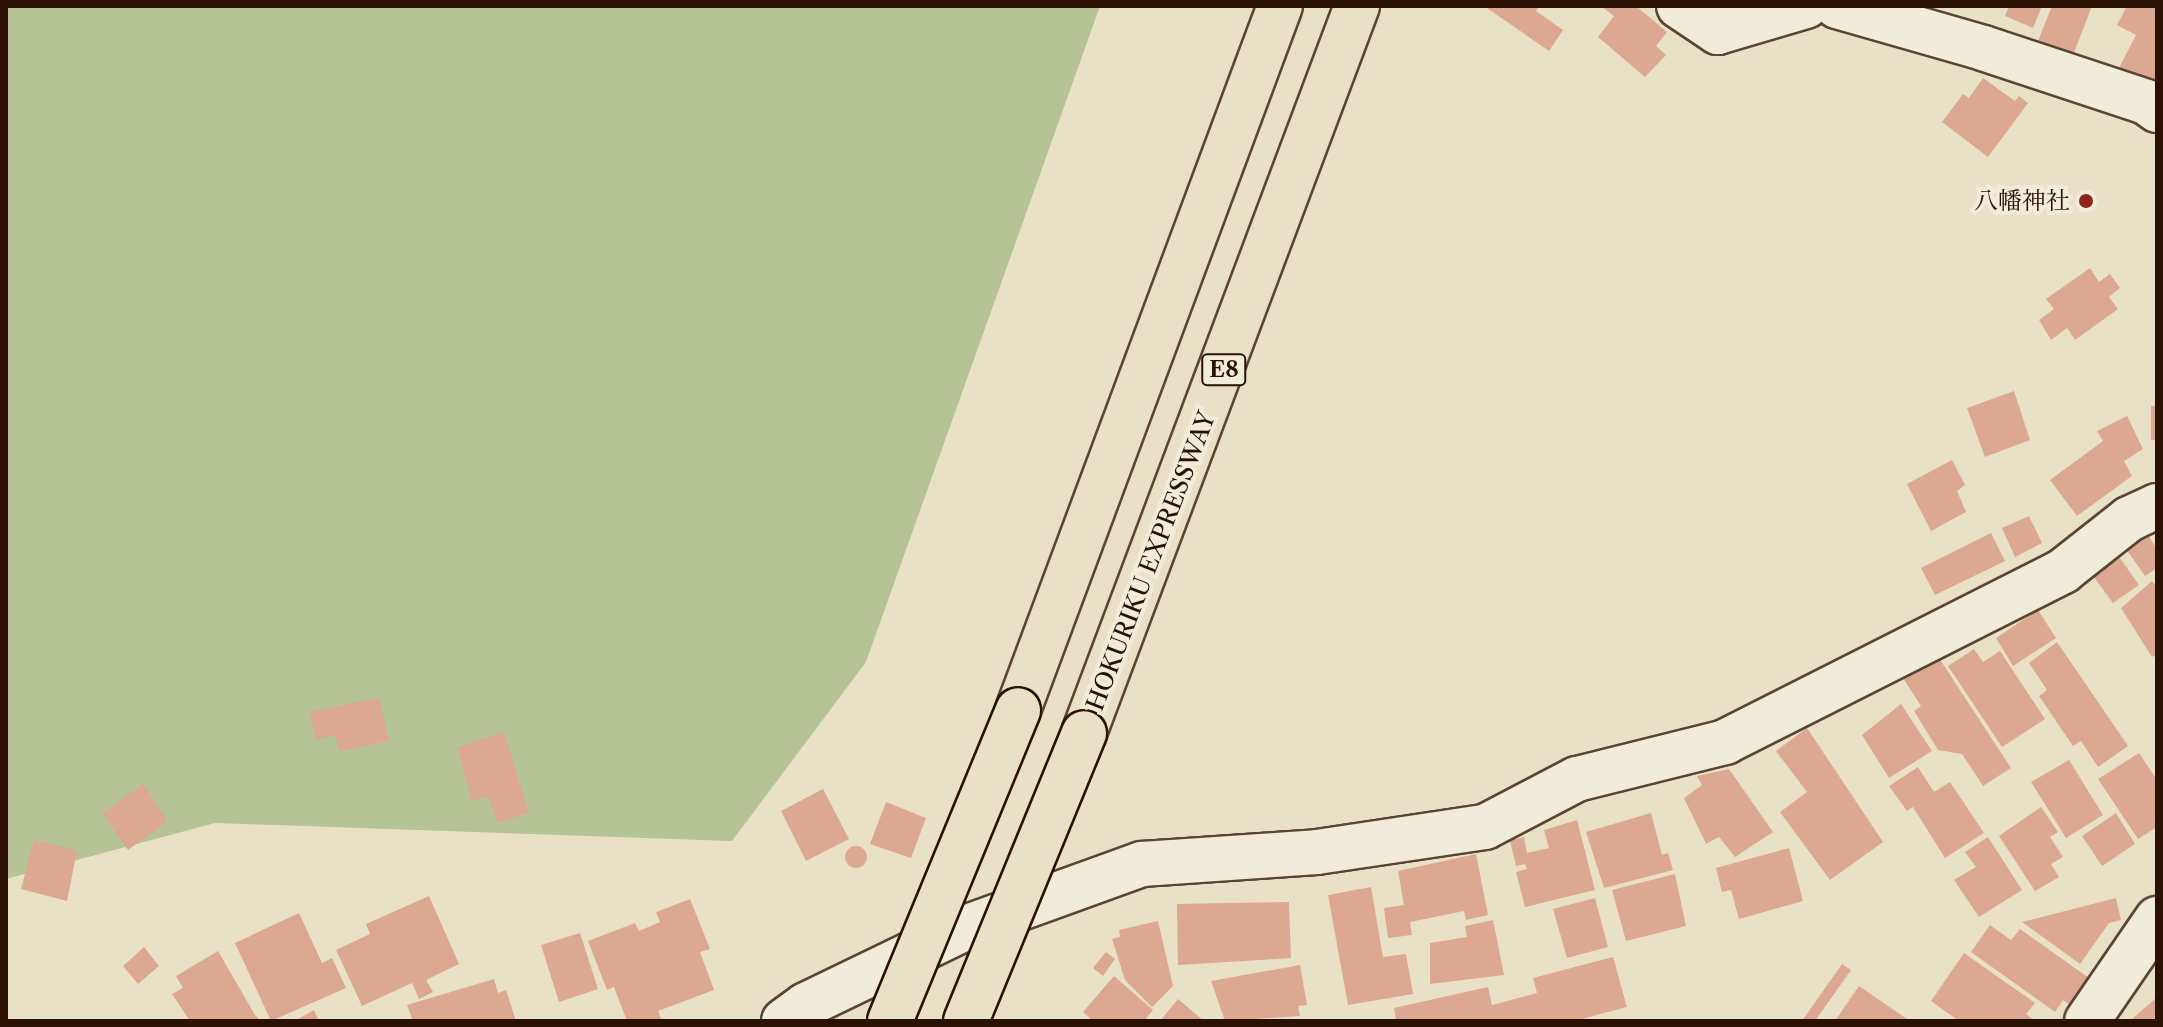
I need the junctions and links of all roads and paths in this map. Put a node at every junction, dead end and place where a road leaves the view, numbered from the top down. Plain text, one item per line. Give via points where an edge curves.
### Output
1 (1280, 6) edge
2 (1357, 6) edge
3 (1679, 6) edge
4 (1806, 6) edge
5 (1837, 6) edge
6 (2157, 110) edge
7 (2157, 506) edge
8 (2157, 919) edge
9 (784, 1021) edge
10 (890, 1021) edge
11 (966, 1021) edge
12 (2087, 1021) edge

1 - 10 highway, bridge via 1018,710
2 - 11 highway, HOKURIKU EXPRESSWAY / E8, bridge via 1084,733
3 - 4 street via 1718,32
5 - 6 street via 1998,53
7 - 9 street via 2129,519 2063,571 1725,742 1577,779 1485,827 1317,852 1142,864 965,928 806,1005
8 - 12 street

